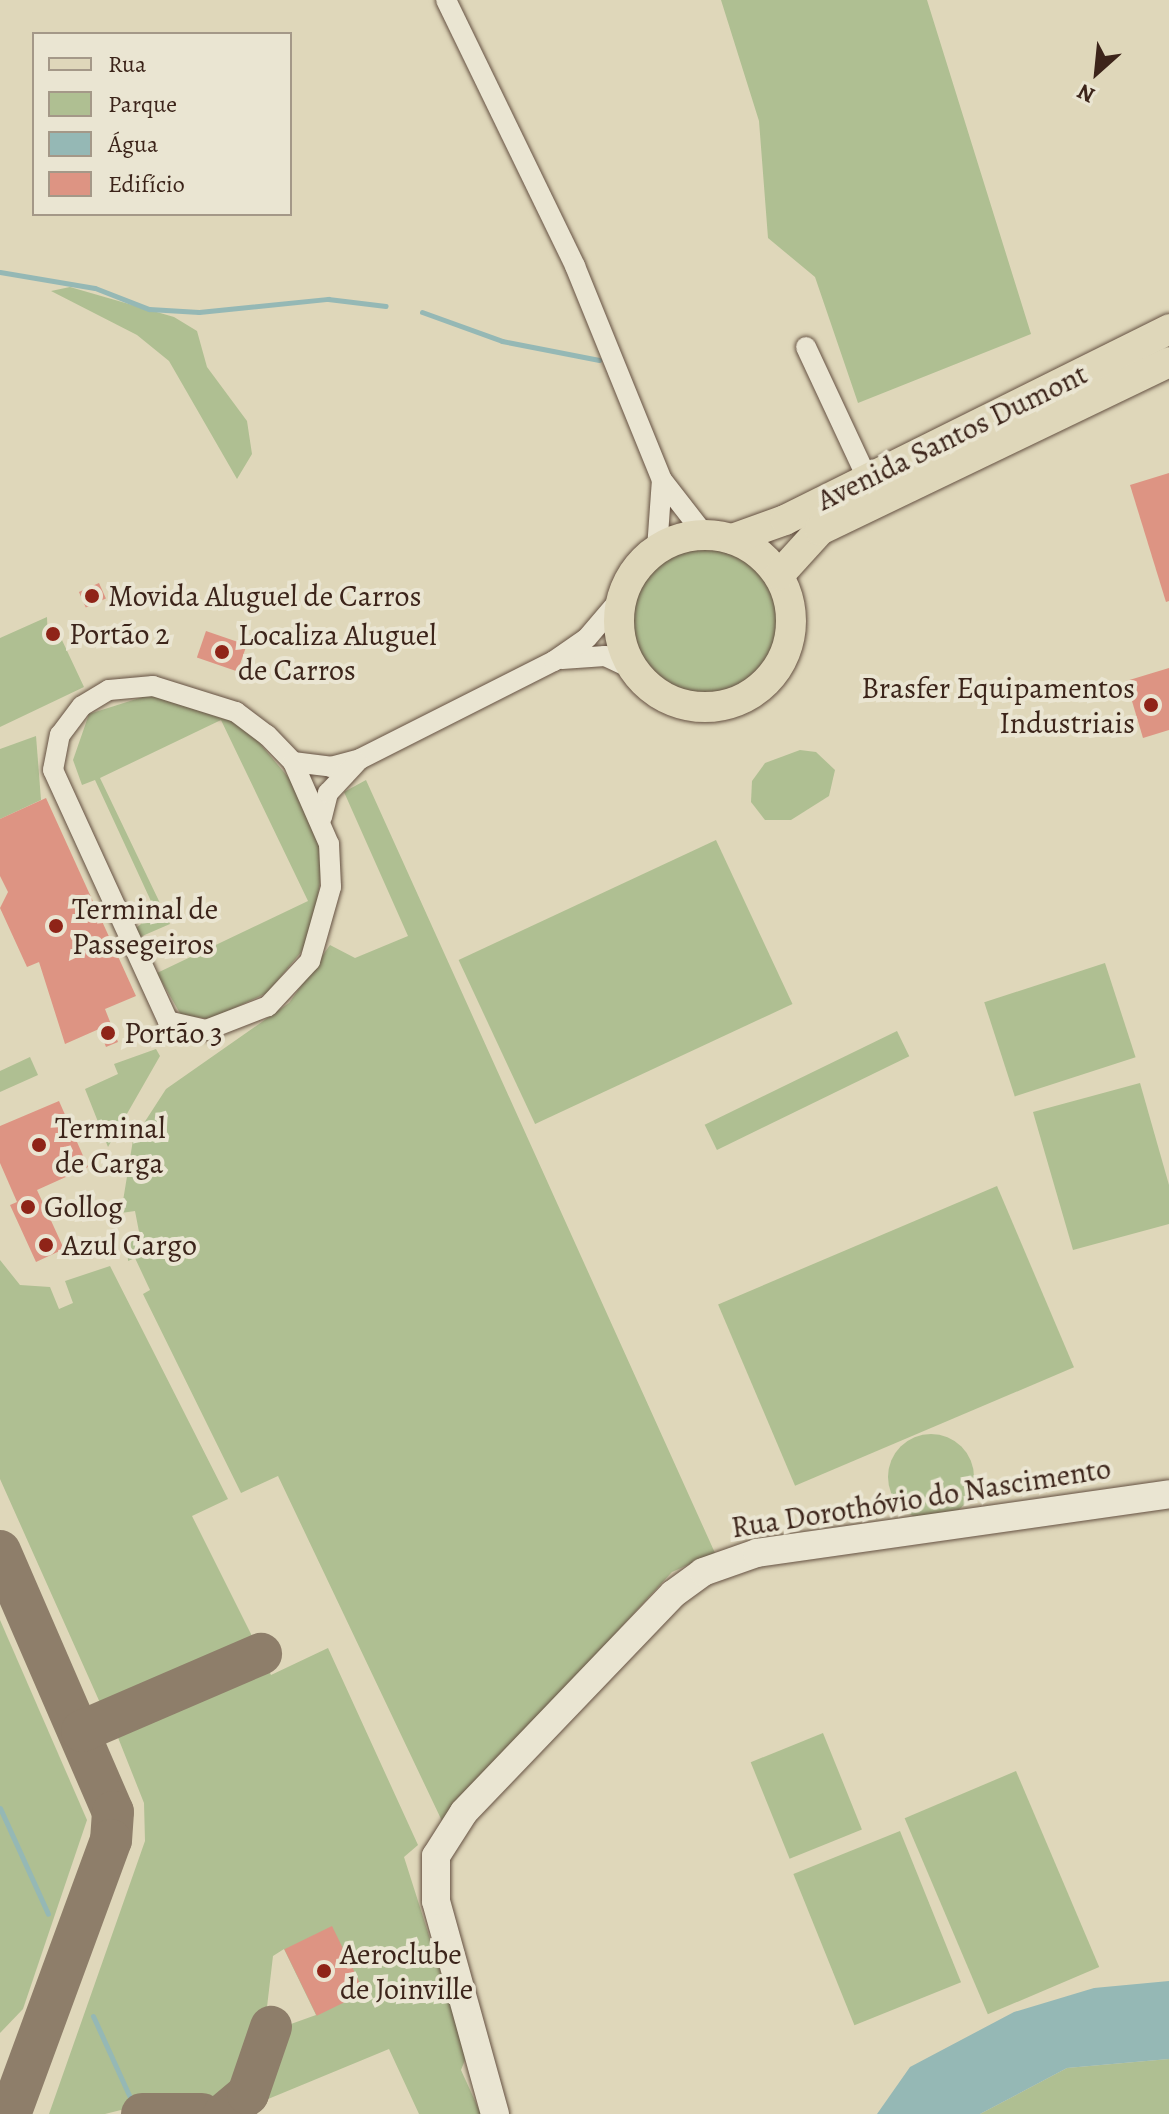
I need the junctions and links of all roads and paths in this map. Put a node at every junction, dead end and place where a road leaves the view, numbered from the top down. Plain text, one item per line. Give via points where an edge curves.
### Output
1 (446, 0) edge
2 (1169, 329) edge
3 (806, 347) dead end
4 (1169, 362) edge
5 (662, 480) junction
6 (868, 480) junction
7 (718, 536) junction
8 (657, 549) junction
9 (779, 575) junction
10 (621, 598) junction
11 (554, 661) junction
12 (633, 669) junction
13 (360, 759) junction
14 (293, 762) junction
15 (322, 817) junction
16 (1169, 1494) edge
17 (495, 2114) edge

1 - 5 street via 575,266
2 - 6 main road, Avenida Santos Dumont
3 - 6 street
4 - 9 main road, Avenida Santos Dumont via 820,530
5 - 7 street
5 - 8 street
6 - 7 main road, Avenida Santos Dumont
7 - 8 main road
7 - 9 main road
8 - 10 main road
9 - 12 main road via 792,627 786,654 751,695 698,707 673,701
10 - 11 street via 587,638
10 - 12 main road via 620,635
11 - 12 street via 605,656
11 - 13 street
13 - 14 street via 331,767
13 - 15 street via 328,793
14 - 15 street
14 - 15 street via 236,712 153,686 100,694 60,735 58,792 168,1021 206,1030 232,1023 268,1006 310,961 331,887
16 - 17 street, Rua Dorothóvio do Nascimento via 757,1553 703,1572 464,1812 434,1866 436,1901

